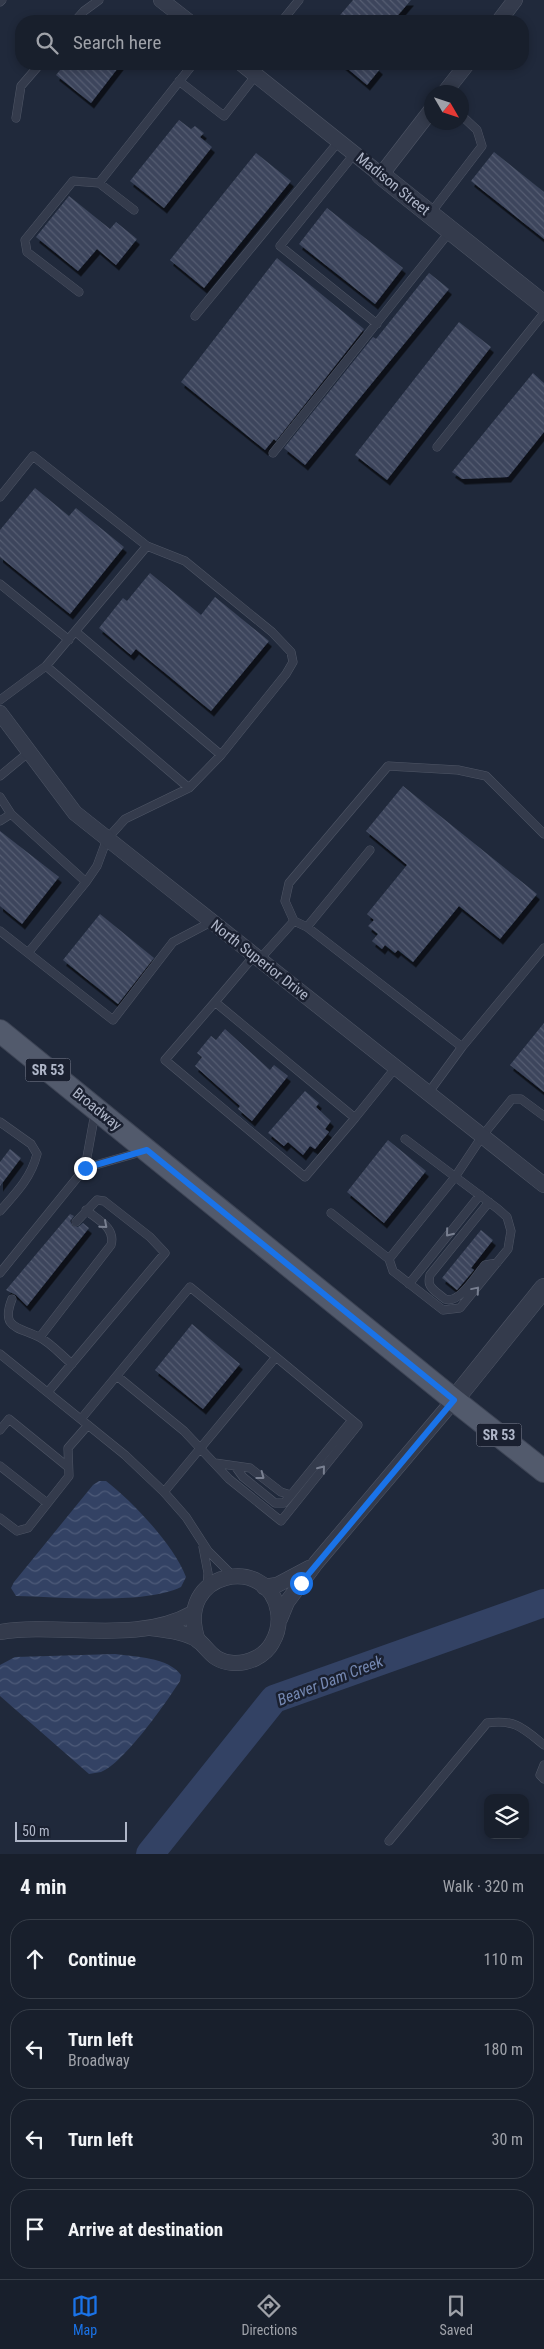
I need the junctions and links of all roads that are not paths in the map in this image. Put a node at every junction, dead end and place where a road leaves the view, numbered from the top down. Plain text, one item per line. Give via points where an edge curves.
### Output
1 (99, 0) edge
2 (162, 0) edge
3 (299, 0) edge
4 (515, 0) edge
5 (80, 15) edge
6 (181, 15) edge
7 (287, 15) edge
8 (504, 15) edge
9 (35, 70) edge
10 (188, 70) edge
11 (247, 70) edge
12 (252, 70) edge
13 (461, 70) edge
14 (179, 81) junction
15 (450, 85) edge
16 (16, 118) dead end
17 (424, 120) edge
18 (469, 123) edge
19 (339, 141) junction
20 (355, 153) junction
21 (382, 175) junction
22 (100, 183) junction
23 (134, 210) dead end
24 (430, 214) junction
25 (451, 230) junction
26 (79, 292) dead end
27 (544, 305) edge
28 (544, 313) edge
29 (196, 316) dead end
30 (377, 324) junction
31 (437, 447) dead end
32 (273, 453) dead end
33 (0, 498) edge
34 (147, 546) junction
35 (0, 584) edge
36 (76, 632) junction
37 (69, 640) junction
38 (46, 666) junction
39 (0, 700) edge
40 (0, 712) edge
41 (30, 752) junction
42 (221, 755) junction
43 (0, 776) edge
44 (189, 788) junction
45 (0, 797) edge
46 (11, 814) junction
47 (0, 821) edge
48 (544, 834) edge
49 (107, 839) junction
50 (370, 850) dead end
51 (86, 882) junction
52 (294, 921) junction
53 (211, 922) junction
54 (307, 927) junction
55 (0, 931) edge
56 (544, 948) edge
57 (28, 954) junction
58 (256, 958) junction
59 (215, 1002) junction
60 (0, 1031) edge
61 (462, 1048) junction
62 (396, 1067) junction
63 (429, 1092) junction
64 (96, 1108) junction
65 (544, 1116) edge
66 (355, 1118) junction
67 (0, 1122) edge
68 (483, 1135) junction
69 (405, 1139) dead end
70 (147, 1150) junction
71 (85, 1168) junction
72 (455, 1176) junction
73 (544, 1185) edge
74 (480, 1195) junction
75 (488, 1202) junction
76 (86, 1210) junction
77 (0, 1211) edge
78 (331, 1213) dead end
79 (76, 1222) dead end
80 (389, 1259) junction
81 (497, 1263) junction
82 (0, 1273) edge
83 (409, 1284) junction
84 (544, 1288) edge
85 (12, 1299) dead end
86 (40, 1337) junction
87 (0, 1354) edge
88 (276, 1357) junction
89 (72, 1364) junction
90 (117, 1376) junction
91 (48, 1392) junction
92 (454, 1400) junction
93 (82, 1419) junction
94 (355, 1423) junction
95 (88, 1425) junction
96 (0, 1430) edge
97 (200, 1447) junction
98 (215, 1463) junction
99 (0, 1466) edge
100 (235, 1466) junction
101 (68, 1467) junction
102 (544, 1471) edge
103 (164, 1492) junction
104 (291, 1495) junction
105 (48, 1503) junction
106 (0, 1518) edge
107 (202, 1543) junction
108 (316, 1563) junction
109 (233, 1576) junction
110 (207, 1587) junction
111 (264, 1587) junction
112 (193, 1612) junction
113 (280, 1619) junction
114 (151, 1628) junction
115 (0, 1632) edge
116 (198, 1641) junction
117 (544, 1745) edge
118 (544, 1765) edge
119 (544, 1778) edge
120 (389, 1841) dead end

1 - 5 lane
2 - 6 street
3 - 7 lane
4 - 8 street
9 - 16 lane via 21,86
10 - 14 lane
11 - 14 lane via 224,116
12 - 19 street, Madison Street
13 - 15 street
14 - 22 lane
17 - 21 street
18 - 24 lane via 477,130 482,146
19 - 20 street, Madison Street
19 - 29 lane
20 - 21 street, Madison Street
20 - 30 lane via 280,246
21 - 24 street, Madison Street
22 - 23 lane
22 - 26 lane via 73,181 25,240 27,252
24 - 25 street, Madison Street
25 - 27 street, Madison Street
25 - 30 lane
28 - 31 lane
30 - 32 lane
33 - 34 lane via 33,456
34 - 36 lane
34 - 42 lane via 185,561 272,632 291,652 293,662 286,674
35 - 37 lane
36 - 37 lane
36 - 42 lane
37 - 38 lane
38 - 39 lane
38 - 44 lane
40 - 41 street, North Superior Drive
41 - 43 lane
41 - 49 street, North Superior Drive via 75,814
42 - 44 lane
44 - 49 lane via 125,820
45 - 46 lane
46 - 47 lane
46 - 51 lane
48 - 52 lane via 486,776 458,770 388,766 289,883 285,901
49 - 51 lane via 97,866
49 - 53 street, North Superior Drive
50 - 54 lane
51 - 57 lane
52 - 54 lane
52 - 58 lane
53 - 57 lane via 173,942 113,1020
53 - 58 street, North Superior Drive
54 - 61 lane
55 - 57 lane
56 - 61 lane
58 - 59 lane
58 - 62 street, North Superior Drive
59 - 66 lane
59 - 66 lane via 165,1060 298,1171 306,1177
60 - 64 main road, Broadway / SR 53
61 - 63 lane
62 - 63 street, North Superior Drive
62 - 66 lane
63 - 68 street, North Superior Drive
64 - 70 main road, Broadway / SR 53
64 - 71 lane
65 - 68 lane via 521,1099 512,1099
67 - 77 lane via 32,1144 37,1154 27,1180
68 - 72 lane
68 - 73 street, North Superior Drive
69 - 72 lane
70 - 71 lane
70 - 92 main road, Broadway / SR 53
71 - 82 lane
72 - 74 lane
72 - 80 lane
74 - 75 lane
74 -> 83 lane
75 - 81 lane via 507,1217 511,1231 508,1249
75 - 81 lane via 430,1275 428,1282 445,1299 451,1300 459,1297 485,1265
76 - 79 lane
76 -> 86 lane via 110,1230 113,1237 111,1245
76 - 89 lane via 96,1200 104,1201 165,1253
78 - 80 lane
80 - 83 lane via 393,1272
83 -> 81 lane via 443,1310 460,1308
84 - 92 street
85 - 86 lane via 4,1310 4,1320 9,1326
86 - 89 lane
87 - 91 lane
88 - 90 lane via 190,1287
88 - 94 lane
88 - 97 lane
89 - 91 lane
90 - 93 lane
90 - 97 lane
91 - 93 lane
92 - 102 main road, Broadway / SR 53
92 - 108 street
93 - 95 lane
98 -> 94 lane via 229,1479 281,1521
94 - 104 lane
95 - 101 lane via 68,1448
95 - 103 lane via 125,1454
96 - 101 lane via 9,1419
97 - 98 lane
97 - 103 lane
98 - 100 lane
99 - 105 lane
100 -> 104 lane via 250,1468 281,1492
100 - 104 lane via 275,1503 284,1502
101 - 105 lane via 69,1476
103 - 107 lane via 186,1517
105 - 106 lane via 28,1528 22,1530 17,1531
107 - 109 lane
107 - 110 lane via 208,1573
108 - 111 street via 278,1585
108 - 113 street via 287,1602
109 - 110 street
109 - 111 street via 247,1577
110 - 112 street
111 - 113 street via 277,1605
112 - 114 street via 179,1621
112 - 116 street via 193,1627
113 - 116 street via 278,1633 271,1646 248,1661 220,1660
114 - 115 street
114 - 116 street via 169,1630
117 - 120 lane via 524,1729 505,1720 488,1723
118 - 119 lane via 540,1775

